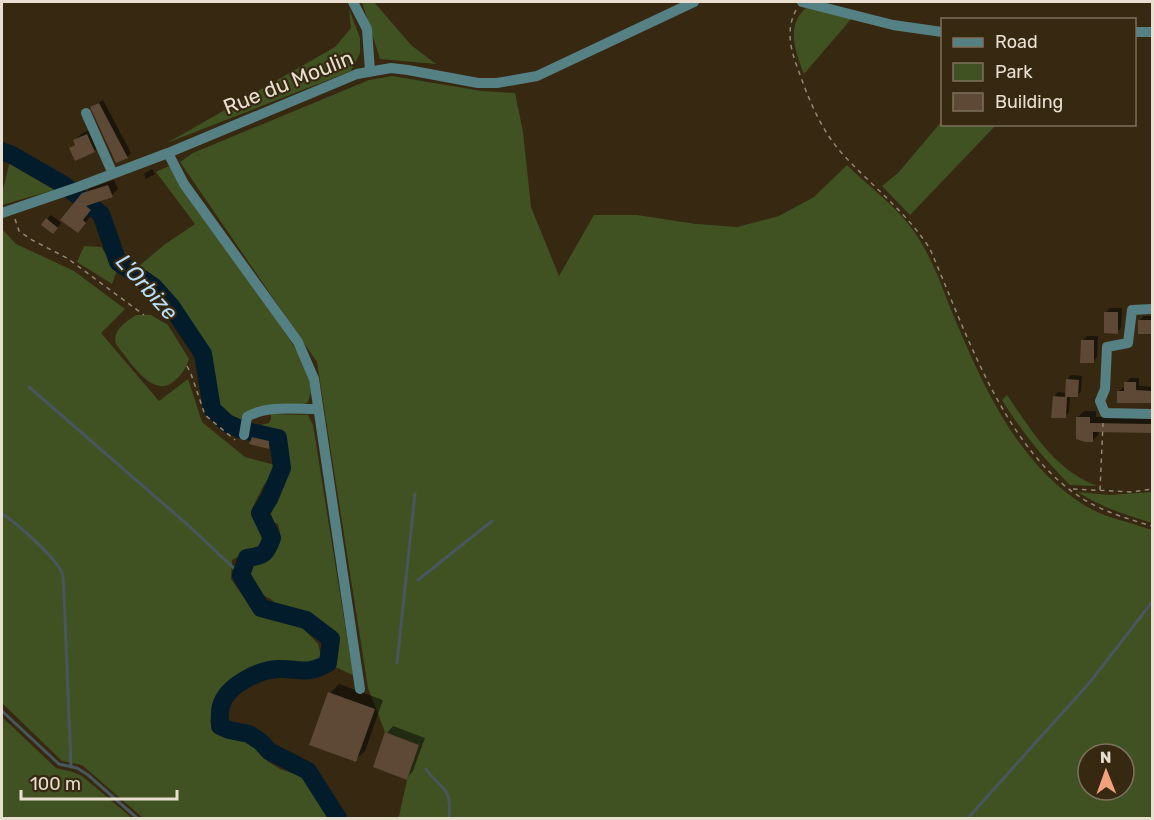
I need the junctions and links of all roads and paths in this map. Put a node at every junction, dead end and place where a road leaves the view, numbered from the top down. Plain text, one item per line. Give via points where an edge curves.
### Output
1 (353, 2) edge
2 (694, 2) edge
3 (799, 5) edge
4 (941, 32) edge
5 (1136, 32) edge
6 (1152, 32) edge
7 (370, 71) junction
8 (86, 113) dead end
9 (168, 153) junction
10 (113, 174) junction
11 (7, 211) edge
12 (1152, 309) edge
13 (144, 315) dead end
14 (187, 366) dead end
15 (318, 409) junction
16 (1105, 413) junction
17 (1152, 414) edge
18 (244, 435) joint
19 (1070, 489) junction
20 (1152, 489) edge
21 (1100, 491) junction
22 (1152, 526) edge
23 (360, 689) dead end

1 - 7 street via 367,29
2 - 7 street, Rue du Moulin via 537,76 519,80 478,82 391,68
3 - 4 street
3 - 19 path via 789,27 789,40 819,120 840,151 923,238 999,404 1034,453
5 - 6 street
7 - 9 street, Rue du Moulin
8 - 10 street
9 - 10 street, Rue du Moulin
9 - 15 street via 184,184 298,342 314,379
10 - 11 street, Rue du Moulin
11 - 13 path via 20,231 67,258
12 - 16 street via 1132,310 1128,343 1107,347 1105,389 1100,401
14 - 18 path via 205,415 230,437 236,440
15 - 18 street via 253,414 246,420
15 - 23 street
16 - 17 street
16 - 21 path
19 - 21 path
19 - 22 path via 1092,504
20 - 21 path

